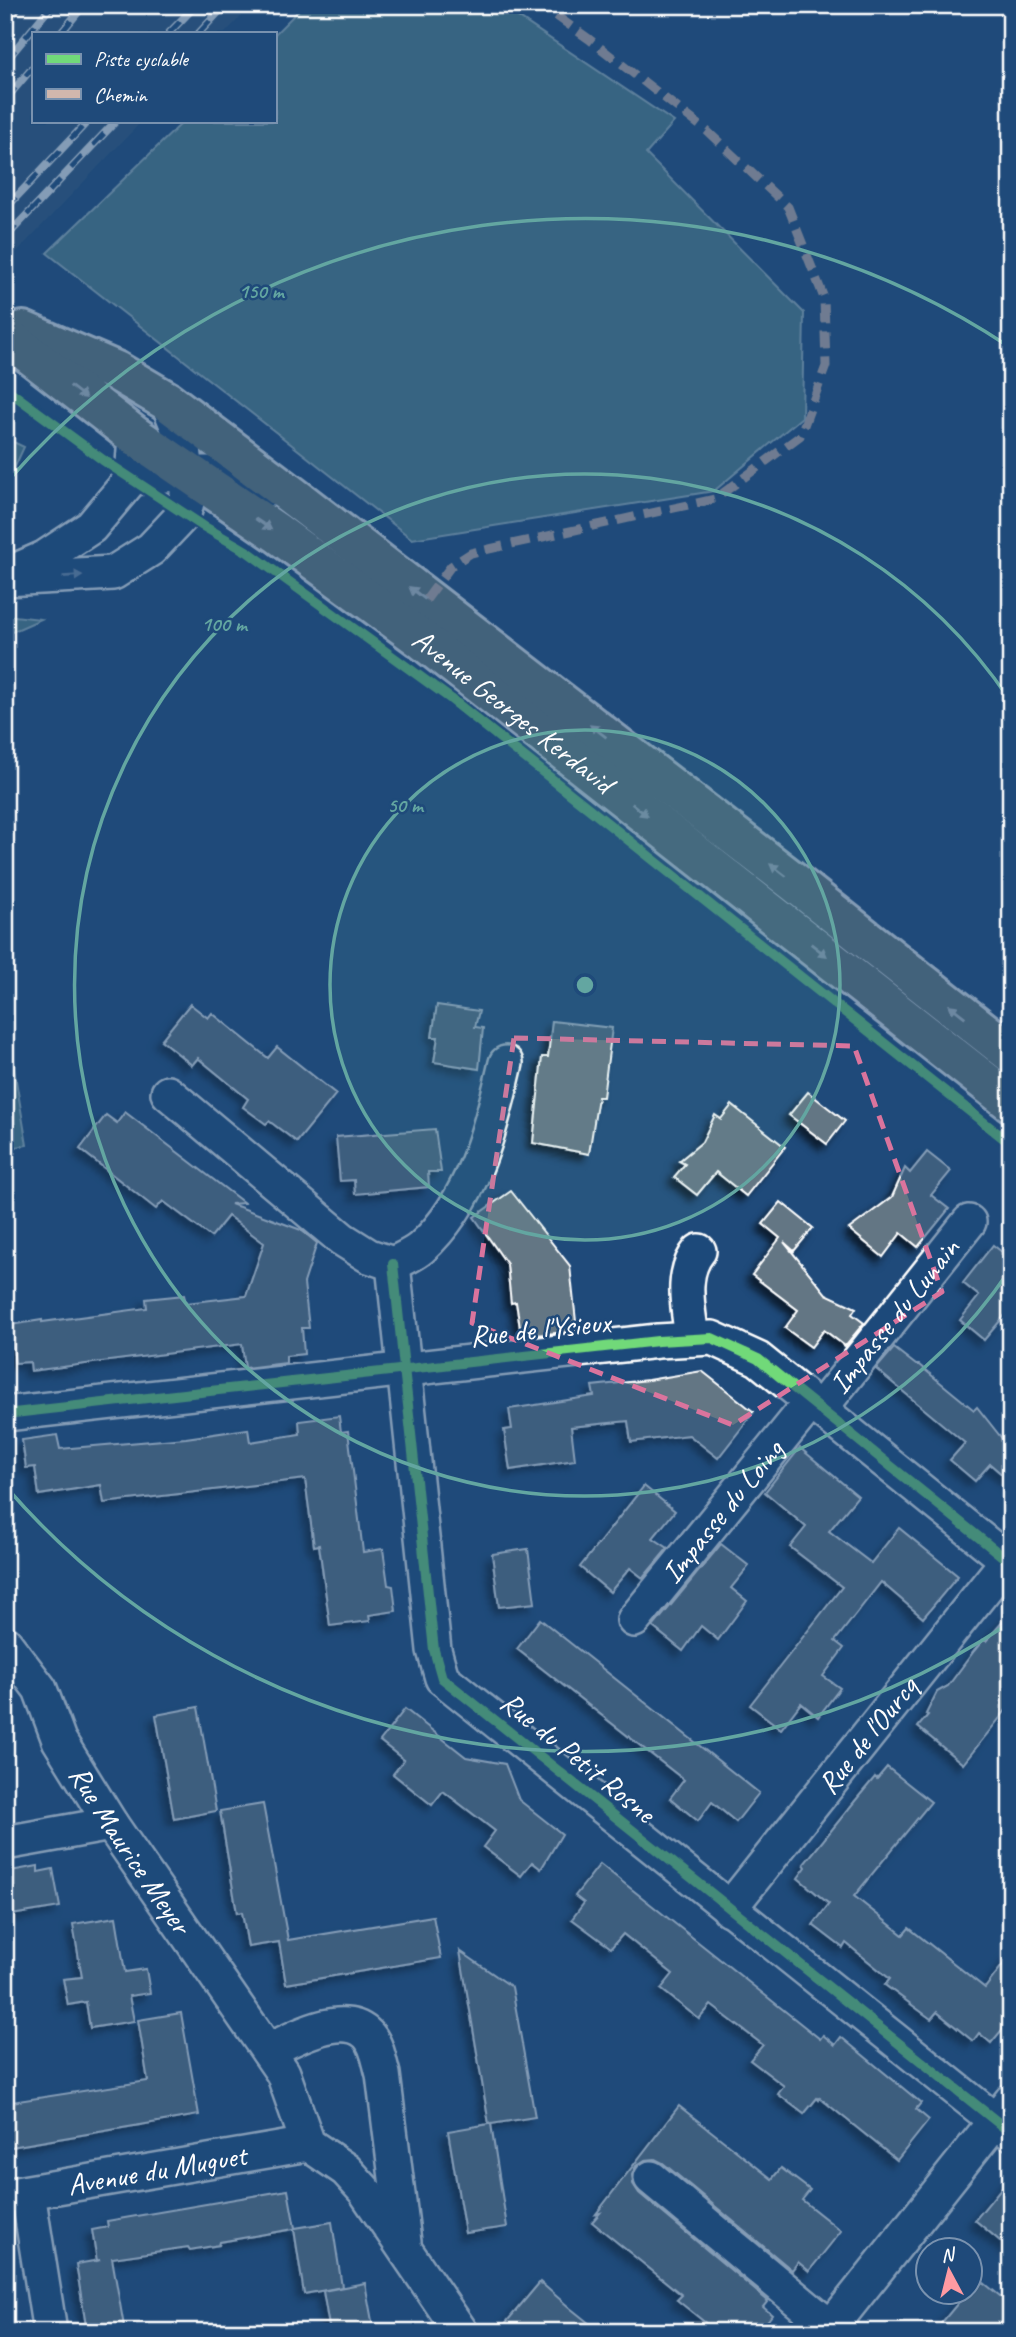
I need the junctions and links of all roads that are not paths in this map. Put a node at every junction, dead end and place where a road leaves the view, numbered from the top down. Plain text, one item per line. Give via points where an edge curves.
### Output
1 (5, 324) edge
2 (5, 335) edge
3 (167, 401) junction
4 (135, 436) junction
5 (187, 473) junction
6 (132, 478) junction
7 (302, 503) junction
8 (5, 577) edge
9 (1011, 1053) edge
10 (506, 1063) dead end
11 (168, 1094) dead end
12 (1011, 1102) edge
13 (969, 1222) dead end
14 (699, 1251) dead end
15 (393, 1264) junction
16 (692, 1339) junction
17 (405, 1368) junction
18 (815, 1406) junction
19 (5, 1414) edge
20 (1009, 1558) edge
21 (634, 1620) dead end
22 (5, 1643) edge
23 (111, 1824) junction
24 (5, 1843) edge
25 (729, 1909) junction
26 (268, 2051) junction
27 (1005, 2118) edge
28 (307, 2144) junction
29 (651, 2178) dead end
30 (17, 2194) edge
31 (405, 2248) junction
32 (828, 2330) edge
33 (50, 2332) edge
34 (461, 2332) edge

1 - 3 main road, Avenue Georges Kerdavid via 116,371
2 -> 4 main road, Avenue Georges Kerdavid
3 - 5 street via 183,440
3 - 7 main road, Avenue Georges Kerdavid
4 - 5 main road, Avenue Georges Kerdavid
4 - 6 street
5 - 6 street
5 - 7 street via 232,473
8 -> 5 street via 113,573 151,549 184,514
5 -> 12 main road, Avenue Georges Kerdavid via 424,642
6 - 8 street via 90,527
9 -> 7 main road, Avenue Georges Kerdavid
10 - 15 street via 479,1161 458,1202 420,1250
11 - 15 street via 342,1239
13 - 18 street, Impasse du Lunain
14 - 16 street via 687,1276
15 - 17 street, Rue du Petit Rosne
16 - 17 street, Rue de l'Ysieux
16 - 18 street, Rue de l'Ysieux via 712,1338 758,1359
17 - 19 street, Rue de l'Ysieux
17 - 25 street, Rue du Petit Rosne via 434,1650 442,1678
18 - 20 street, Rue de l'Ysieux
18 - 21 street, Impasse du Loing
20 - 25 street, Rue de l'Ourcq
22 - 23 street, Rue Maurice Meyer via 40,1689 59,1740
23 - 24 street
23 - 26 street, Rue Maurice Meyer
25 - 27 street, Rue du Petit Rosne
26 - 28 street, Rue Maurice Meyer via 283,2073
26 - 31 street via 332,2025 351,2025 367,2034 383,2074
27 - 32 street
28 - 30 street, Avenue du Muguet
28 - 31 street via 346,2169
29 - 32 street
30 - 33 street
31 - 34 street

